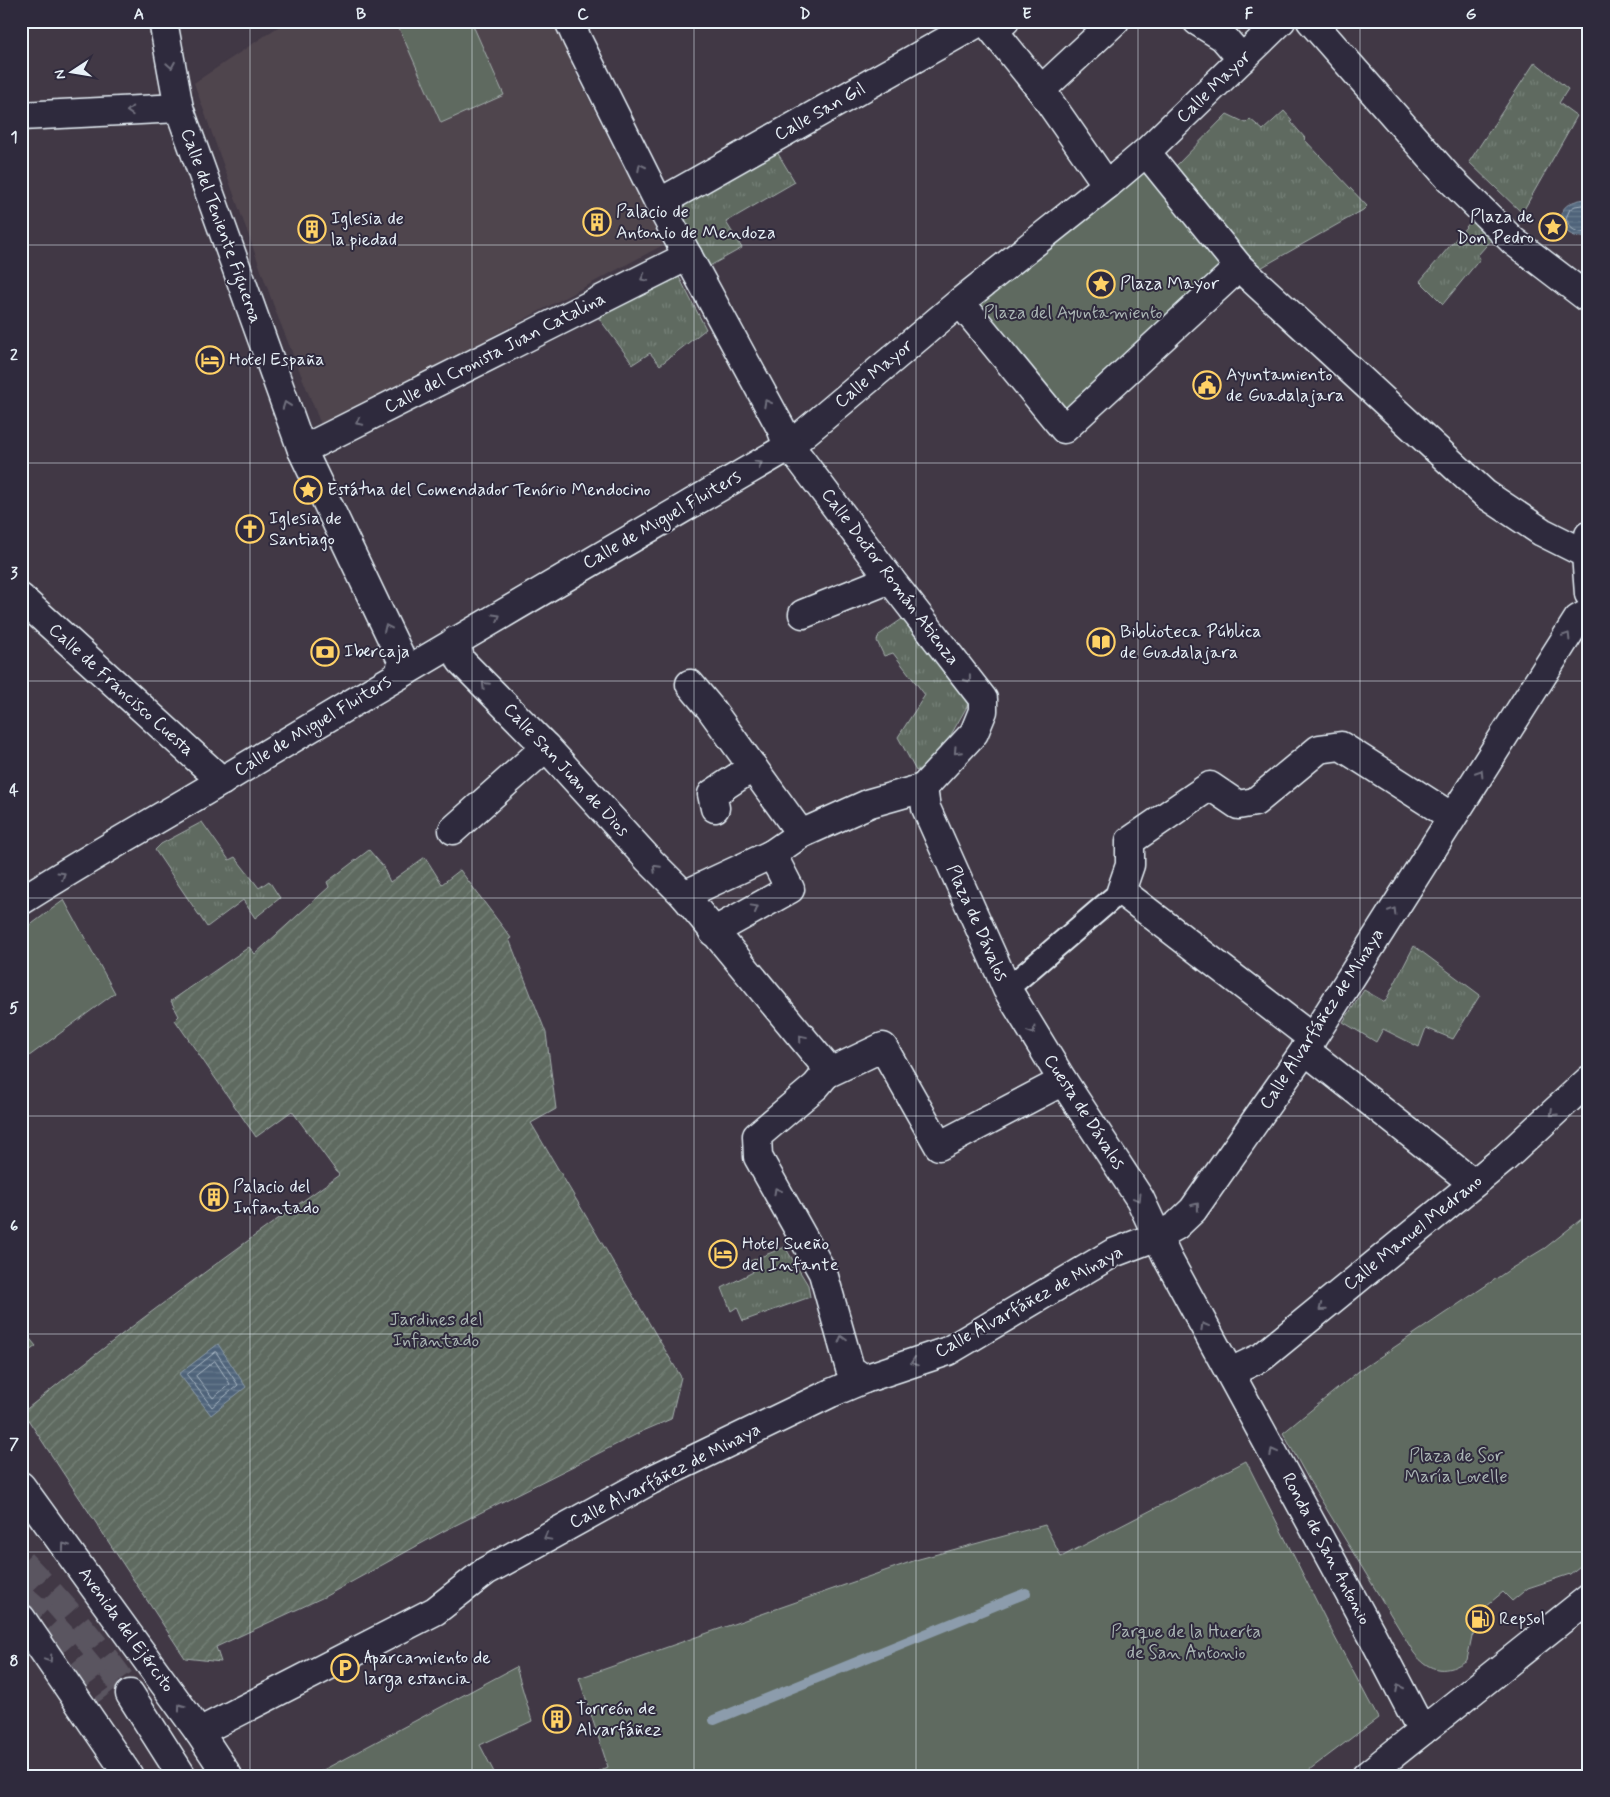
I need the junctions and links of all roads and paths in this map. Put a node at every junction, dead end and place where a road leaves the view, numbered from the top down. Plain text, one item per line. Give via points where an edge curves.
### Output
1 (163, 21) edge
2 (569, 21) edge
3 (981, 21) edge
4 (1005, 21) edge
5 (1115, 21) edge
6 (1197, 21) edge
7 (1280, 21) edge
8 (1311, 21) edge
9 (1242, 59) junction
10 (1041, 90) junction
11 (179, 108) junction
12 (21, 116) edge
13 (1146, 152) junction
14 (1107, 185) junction
15 (659, 203) junction
16 (688, 256) junction
17 (1239, 267) junction
18 (1589, 299) edge
19 (960, 302) junction
20 (788, 447) junction
21 (302, 450) junction
22 (1588, 544) edge
23 (890, 579) junction
24 (1589, 594) edge
25 (21, 598) edge
26 (1589, 612) edge
27 (803, 614) dead end
28 (455, 641) junction
29 (400, 673) junction
30 (690, 684) dead end
31 (546, 746) junction
32 (753, 767) junction
33 (222, 781) junction
34 (923, 788) junction
35 (715, 808) dead end
36 (1452, 817) junction
37 (453, 830) dead end
38 (801, 834) junction
39 (772, 854) junction
40 (1121, 891) junction
41 (684, 895) junction
42 (21, 901) edge
43 (713, 932) junction
44 (1007, 989) junction
45 (1308, 1044) junction
46 (826, 1074) junction
47 (1589, 1080) edge
48 (1063, 1081) junction
49 (1473, 1184) junction
50 (1158, 1236) junction
51 (1228, 1368) junction
52 (864, 1379) junction
53 (21, 1486) edge
54 (1589, 1598) edge
55 (21, 1618) edge
56 (1422, 1731) junction
57 (200, 1732) junction
58 (129, 1776) edge
59 (170, 1776) edge
60 (182, 1776) edge
61 (228, 1776) edge
62 (1366, 1776) edge

1 -> 11 street, Calle del Teniente Figueroa
15 -> 2 street
3 - 15 street, Calle San Gil
4 - 10 street via 992,29
5 - 10 street
6 - 9 street via 1223,37
7 - 9 street, Calle Mayor
8 - 18 street via 1449,178 1513,241
9 - 13 street, Calle Mayor
10 - 14 street
11 -> 12 street
21 -> 11 street, Calle del Teniente Figueroa
13 - 14 street
13 - 17 street
14 - 19 street
15 - 16 street
20 -> 16 street via 781,428
16 -> 21 street, Calle del Cronista Juan Catalina
17 - 19 street via 1064,429
17 - 22 street via 1485,494 1542,532
19 - 20 street, Calle Mayor
20 - 23 street, Calle Doctor Román Atienza
28 -> 20 street, Calle de Miguel Fluiters
29 -> 21 street, Calle del Teniente Figueroa via 402,660
22 - 24 street
23 - 27 street
23 -> 34 street, Calle Doctor Román Atienza via 983,699 983,711 974,732
25 - 33 street, Calle de Francisco Cuesta
36 -> 26 street, Calle Alvarfáñez de Minaya via 1578,619
28 - 29 street, Calle de Miguel Fluiters
31 -> 28 street, Calle San Juan de Dios via 461,661
29 - 33 street, Calle de Miguel Fluiters
30 - 32 street
31 - 37 street
41 -> 31 street, Calle San Juan de Dios
32 - 35 street via 712,794
32 - 38 street
42 -> 33 street, Calle de Miguel Fluiters
34 - 38 street via 870,803
34 - 44 street, Plaza de Dávalos via 926,808
36 - 40 street via 1341,746 1318,749 1254,802 1238,805 1210,786 1130,841 1130,865
45 -> 36 street, Calle Alvarfáñez de Minaya
38 - 39 street
39 - 41 street
43 -> 39 street via 790,889
40 - 44 lane, Plaza de Dávalos
40 - 45 street
41 - 43 street, Calle San Juan de Dios
46 -> 43 street, Calle San Juan de Dios via 824,1064
44 -> 48 street, Cuesta de Dávalos
45 - 49 street
50 -> 45 street, Calle Alvarfáñez de Minaya via 1176,1226 1193,1210
46 - 48 street via 883,1046 939,1146
52 -> 46 street via 850,1369 824,1273 758,1157 757,1136
47 -> 49 street, Calle Manuel Medrano
48 -> 50 street, Cuesta de Dávalos via 1140,1199
49 -> 51 street, Calle Manuel Medrano via 1262,1356 1239,1368
51 -> 50 street, Cuesta de Dávalos
50 -> 52 street, Calle Alvarfáñez de Minaya via 1114,1253 948,1351
56 -> 51 street, Ronda de San Antonio
52 -> 57 street, Calle Alvarfáñez de Minaya via 651,1480 486,1571 435,1611
57 -> 53 street, Avenida del Ejército
54 - 56 street
55 -> 58 street
56 - 62 street
57 - 61 street, Avenida del Ejército
59 - 60 street, Avenida del Ejército via 124,1700

